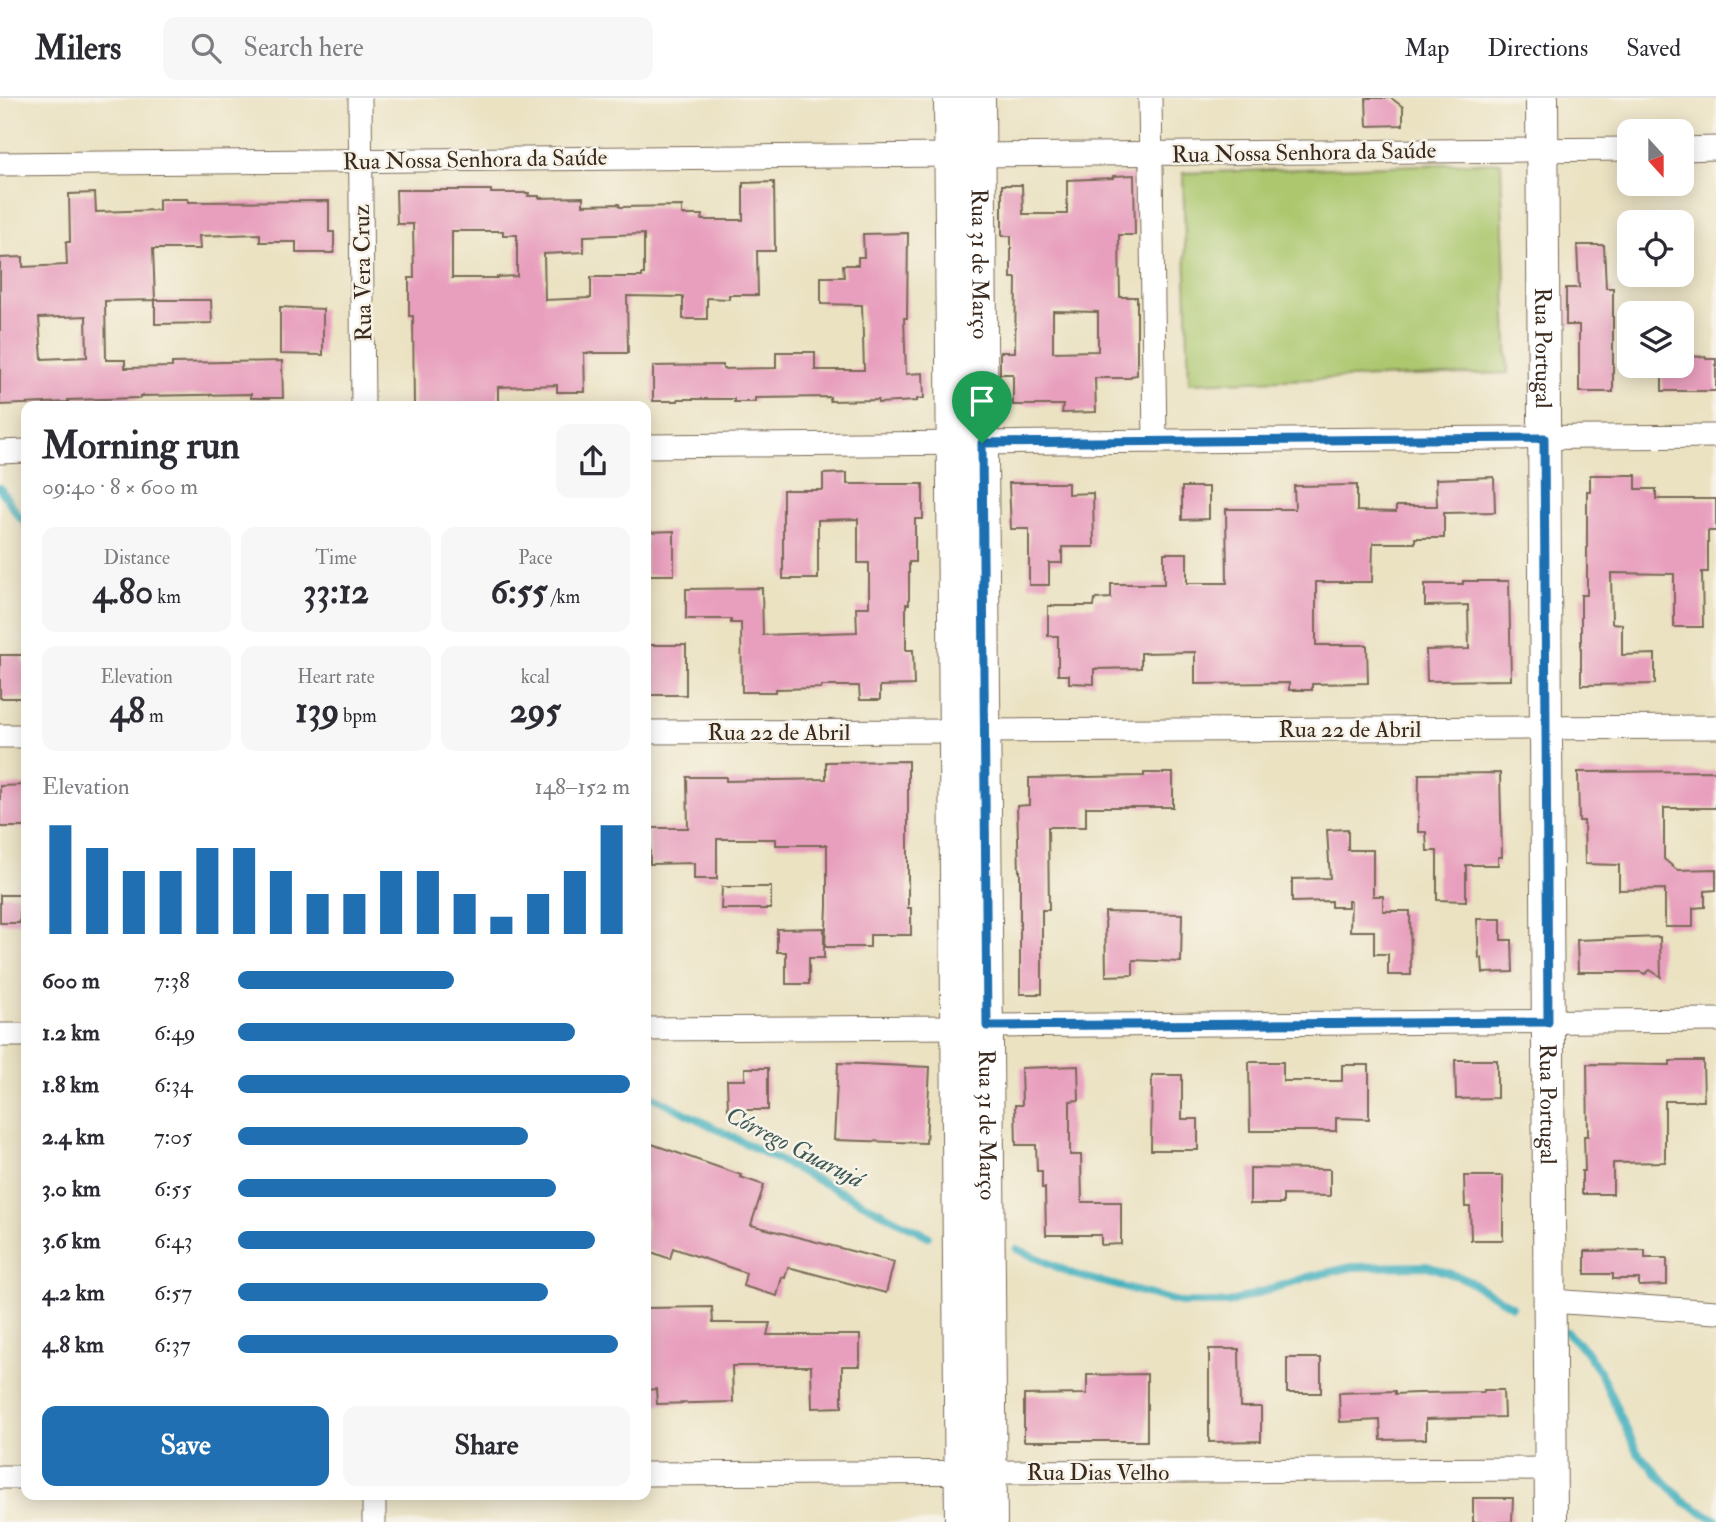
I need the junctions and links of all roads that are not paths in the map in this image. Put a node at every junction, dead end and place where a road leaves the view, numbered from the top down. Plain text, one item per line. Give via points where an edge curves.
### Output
1 (360, 98) edge
2 (950, 98) edge
3 (979, 98) edge
4 (1150, 98) edge
5 (1542, 98) edge
6 (1716, 148) edge
7 (1617, 149) edge
8 (1694, 149) edge
9 (1542, 150) junction
10 (1151, 153) junction
11 (965, 155) junction
12 (361, 160) junction
13 (0, 164) edge
14 (363, 401) edge
15 (1716, 436) edge
16 (1544, 438) junction
17 (1155, 441) junction
18 (967, 443) junction
19 (651, 446) edge
20 (21, 451) edge
21 (0, 452) edge
22 (1716, 727) edge
23 (1546, 728) junction
24 (970, 731) junction
25 (651, 733) edge
26 (0, 736) edge
27 (21, 736) edge
28 (1716, 1020) edge
29 (1548, 1022) junction
30 (972, 1027) junction
31 (651, 1029) edge
32 (0, 1035) edge
33 (21, 1035) edge
34 (1550, 1301) junction
35 (1716, 1312) edge
36 (1551, 1469) junction
37 (976, 1472) junction
38 (651, 1474) edge
39 (21, 1476) edge
40 (0, 1477) edge
41 (373, 1500) edge
42 (374, 1522) edge
43 (961, 1522) edge
44 (991, 1522) edge
45 (1552, 1522) edge

1 - 12 street, Rua Vera Cruz
2 - 11 main road, Rua 31 de Março
3 - 11 main road, Rua 31 de Março
4 - 10 street
5 - 9 main road, Rua Portugal
6 - 8 street
7 - 9 street, Rua Nossa Senhora da Saúde
9 - 10 street, Rua Nossa Senhora da Saúde
9 - 16 main road, Rua Portugal
10 - 11 street, Rua Nossa Senhora da Saúde
10 - 17 street
11 - 12 street, Rua Nossa Senhora da Saúde
11 - 18 main road, Rua 31 de Março
12 - 13 street, Rua Nossa Senhora da Saúde
12 - 14 street, Rua Vera Cruz
15 - 16 street
16 - 17 street
16 - 23 main road, Rua Portugal
17 - 18 street
18 - 19 street
18 - 24 main road, Rua 31 de Março
20 - 21 street
22 - 23 street, Rua 22 de Abril
23 - 24 street, Rua 22 de Abril
23 - 29 main road, Rua Portugal
24 - 25 street, Rua 22 de Abril
24 - 30 main road, Rua 31 de Março
26 - 27 street
28 - 29 street
29 - 30 street
29 - 34 main road, Rua Portugal
30 - 31 street
30 - 37 main road, Rua 31 de Março
32 - 33 street
34 - 35 street
34 - 36 main road, Rua Portugal
36 - 37 street, Rua Dias Velho
36 - 45 main road, Rua Portugal
37 - 38 street, Rua Dias Velho
37 - 43 main road, Rua 31 de Março
37 - 44 main road, Rua 31 de Março
39 - 40 street
41 - 42 street

